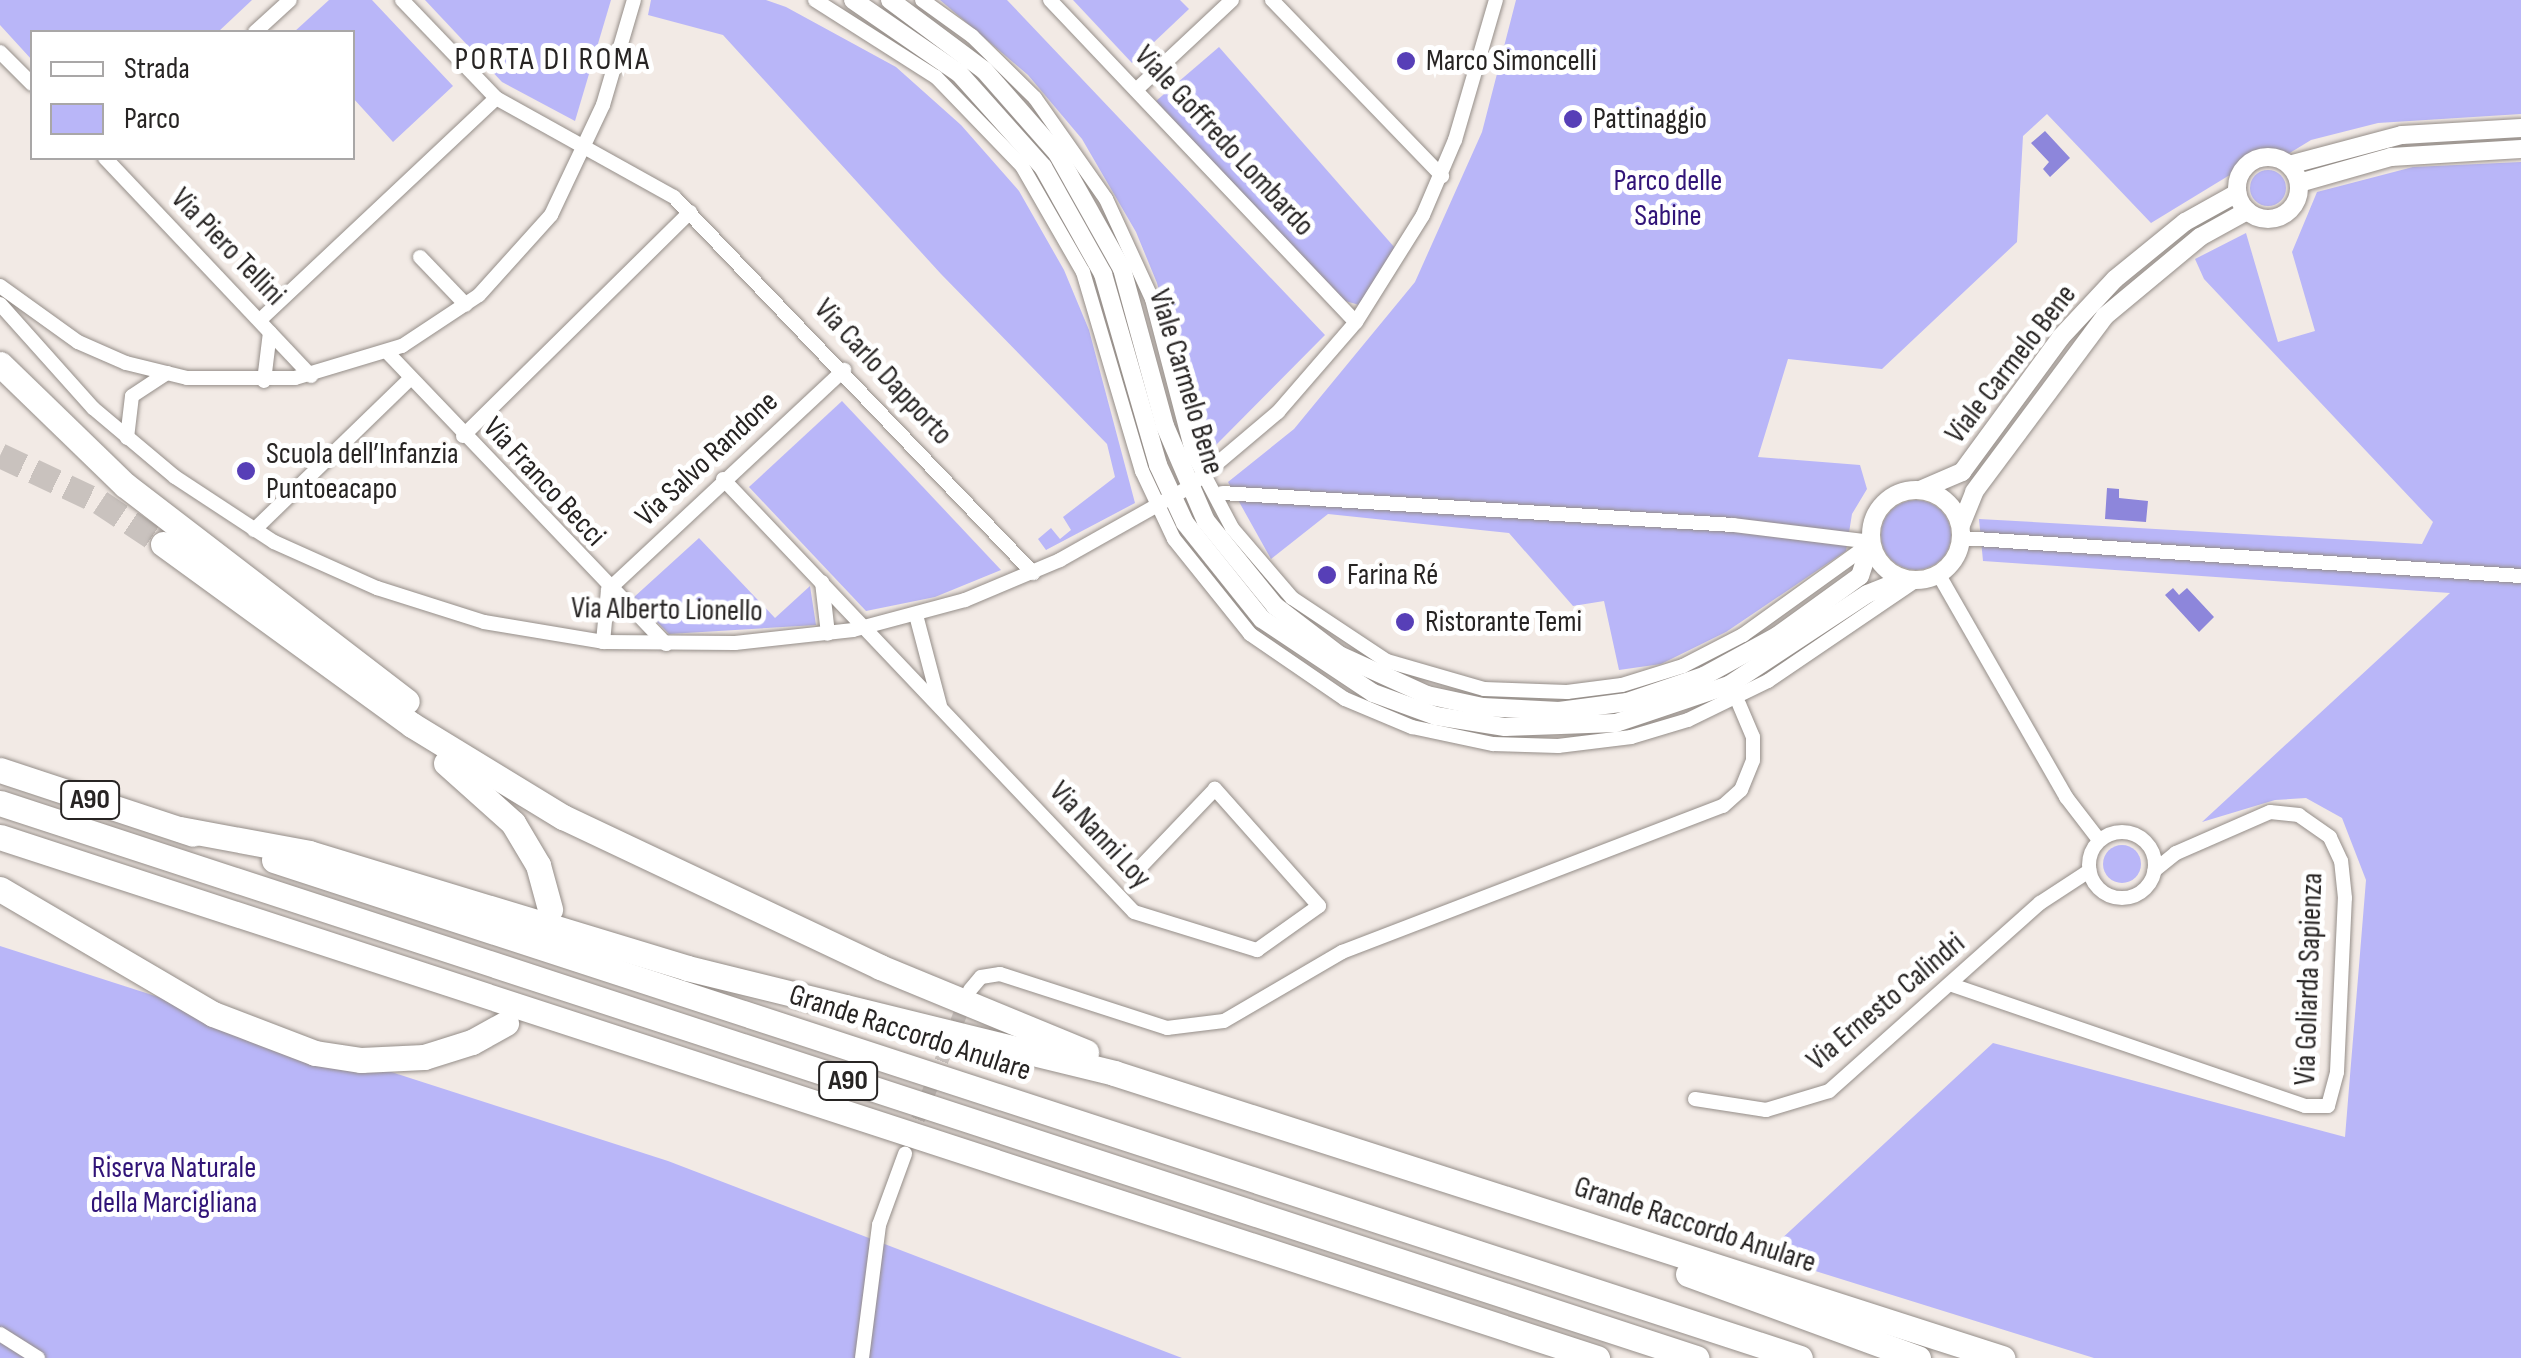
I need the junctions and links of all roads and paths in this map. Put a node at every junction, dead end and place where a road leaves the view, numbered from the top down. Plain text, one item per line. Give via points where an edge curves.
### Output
1 (290, 0) edge
2 (402, 0) edge
3 (634, 0) edge
4 (815, 0) edge
5 (853, 0) edge
6 (890, 0) edge
7 (922, 0) edge
8 (1050, 0) edge
9 (1232, 0) edge
10 (1272, 0) edge
11 (1496, 0) edge
12 (258, 30) edge
13 (0, 52) edge
14 (30, 82) edge
15 (1137, 89) junction
16 (496, 98) junction
17 (2521, 128) edge
18 (587, 146) junction
19 (2521, 148) edge
20 (114, 161) edge
21 (2289, 164) junction
22 (1442, 176) junction
23 (2300, 183) junction
24 (2237, 193) junction
25 (690, 212) junction
26 (2247, 212) junction
27 (420, 256) dead end
28 (1126, 281) junction
29 (0, 286) edge
30 (1110, 292) junction
31 (1152, 300) junction
32 (0, 304) edge
33 (466, 305) junction
34 (1100, 313) junction
35 (1356, 322) junction
36 (265, 326) junction
37 (387, 352) junction
38 (0, 364) edge
39 (844, 370) junction
40 (168, 373) junction
41 (311, 376) junction
42 (409, 380) junction
43 (264, 381) junction
44 (462, 436) junction
45 (127, 438) junction
46 (724, 480) junction
47 (1196, 483) junction
48 (1920, 490) junction
49 (1222, 493) dead end
50 (1165, 503) junction
51 (254, 530) junction
52 (1961, 532) junction
53 (1871, 542) junction
54 (164, 544) tunnel mouth
55 (1033, 572) junction
56 (1939, 575) junction
57 (2521, 576) edge
58 (1910, 580) junction
59 (822, 581) junction
60 (608, 590) junction
61 (916, 614) junction
62 (863, 628) junction
63 (828, 634) junction
64 (603, 642) junction
65 (666, 644) junction
66 (303, 646) junction
67 (1310, 646) junction
68 (1739, 704) dead end
69 (940, 708) junction
70 (0, 770) edge
71 (0, 803) edge
72 (180, 829) junction
73 (0, 837) edge
74 (2099, 840) junction
75 (2154, 871) junction
76 (2089, 872) junction
77 (1132, 876) dead end
78 (692, 877) junction
79 (0, 889) edge
80 (0, 899) edge
81 (550, 909) dead end
82 (87, 943) junction
83 (1952, 985) junction
84 (970, 990) dead end
85 (506, 1022) dead end
86 (1197, 1098) junction
87 (1695, 1099) dead end
88 (904, 1154) tunnel mouth
89 (1516, 1202) junction
90 (1272, 1250) junction
91 (0, 1334) edge
92 (38, 1358) edge
93 (862, 1358) edge
94 (1555, 1358) edge
95 (1597, 1358) edge
96 (1696, 1358) edge
97 (1800, 1358) edge
98 (1918, 1358) edge
99 (2002, 1358) edge

1 - 12 street
2 - 16 street, Via Carlo Dapporto
3 - 18 street
4 - 34 street, Viale Carmelo Bene via 901,50 998,137 1064,228
5 - 30 street, Viale Carmelo Bene via 934,52 1018,133 1066,202
6 - 28 street, Viale Carmelo Bene via 956,45 1031,119 1078,184
7 - 31 street, Viale Carmelo Bene via 980,44 1055,122 1114,212
8 - 15 street, Viale Goffredo Lombardo
9 - 15 street
10 - 22 street
11 - 22 street, Via Alberto Lionello
13 - 14 street
15 - 35 street, Viale Goffredo Lombardo
16 - 18 street, Via Carlo Dapporto
16 - 36 street
17 - 21 street via 2402,134
18 - 25 street, Via Carlo Dapporto via 653,180
18 - 33 street via 536,236
19 - 23 street via 2391,157
20 - 36 street, Via Piero Tellini
21 - 23 street
21 - 24 street via 2256,159 2241,173
22 - 35 street, Via Alberto Lionello
23 - 26 street via 2297,201 2285,214 2266,220
24 - 26 street
24 - 48 street, Viale Carmelo Bene via 2185,222 2115,279 2061,337 1962,472
25 - 39 street, Via Carlo Dapporto
25 - 44 street
26 - 52 street, Viale Carmelo Bene via 2200,237 2105,316 1974,492
27 - 33 street
28 - 31 street, Viale Carmelo Bene
28 - 47 street, Viale Carmelo Bene
29 - 40 street via 78,342
30 - 34 street, Viale Carmelo Bene
30 - 50 street, Viale Carmelo Bene
31 - 47 street, Viale Carmelo Bene
32 - 45 street, Via Alberto Lionello via 28,341
33 - 37 street
34 - 50 street, Viale Carmelo Bene
35 - 47 street, Via Alberto Lionello via 1293,398
36 - 41 street, Via Piero Tellini
36 - 43 street, Via Piero Tellini
37 - 41 street
37 - 42 street, Via Franco Becci
38 - 78 highway via 125,485 430,718
39 - 46 street, Via Salvo Randone
39 - 55 street, Via Carlo Dapporto
40 - 43 street
40 - 45 street via 132,396
41 - 43 street
42 - 44 street, Via Franco Becci
42 - 51 street
44 - 60 street, Via Franco Becci
45 - 51 street, Via Alberto Lionello
46 - 59 street, Via Nanni Loy
46 - 60 street, Via Salvo Randone
47 - 50 street, Via Alberto Lionello
47 - 67 street, Viale Carmelo Bene via 1246,574
48 - 52 street via 1946,501
48 - 53 street via 1883,504
49 - 53 street via 1733,525
50 - 55 street, Via Alberto Lionello
50 - 67 street, Viale Carmelo Bene via 1232,587
51 - 64 street, Via Alberto Lionello via 433,608
52 - 56 street via 1955,559
52 - 57 street
53 - 58 street via 1882,566
53 - 67 street, Viale Carmelo Bene via 1860,576 1769,641 1684,684 1612,705 1534,712 1459,704
54 - 66 highway
55 - 61 street, Via Alberto Lionello
56 - 58 street
56 - 74 street via 2066,797
58 - 67 street, Viale Carmelo Bene via 1868,594 1713,692 1635,719 1576,729 1504,728 1436,716 1373,694
59 - 62 street, Via Nanni Loy
59 - 63 street
60 - 64 street
60 - 65 street, Via Franco Becci
61 - 62 street, Via Alberto Lionello
61 - 69 street, Via Nanni Loy
62 - 63 street, Via Alberto Lionello
62 - 69 street, Via Nanni Loy
63 - 65 street, Via Alberto Lionello
64 - 65 street, Via Alberto Lionello
66 - 78 highway via 490,774
66 - 81 highway via 508,816 538,865
68 - 84 street via 1753,737 1753,760 1741,790 1723,806 1342,952 1224,1022 1168,1028 1000,974 981,978
69 - 77 street, Via Nanni Loy via 1143,918 1256,950 1319,906 1215,789
70 - 72 highway, Grande Raccordo Anulare / A90
71 - 96 highway, A90
72 - 86 highway via 310,853 670,964
72 - 97 highway, Grande Raccordo Anulare / A90
73 - 90 highway
74 - 75 street via 2118,832 2138,836 2152,850
74 - 76 street
75 - 76 street via 2143,890 2122,898 2101,890
75 - 83 street, Via Goliarda Sapienza via 2176,853 2270,812 2299,815 2330,837 2345,898 2337,1072 2328,1106 2305,1106
76 - 83 street, Via Ernesto Calindri via 2040,903
78 - 86 highway via 880,967
79 - 82 highway
80 - 82 highway
82 - 85 highway via 230,1023 339,1058 434,1055
83 - 87 street, Via Ernesto Calindri via 1862,1066 1811,1099 1746,1112
86 - 89 highway, Grande Raccordo Anulare
88 - 93 street via 878,1225
89 - 98 highway
89 - 99 highway, Grande Raccordo Anulare
90 - 94 highway
90 - 95 highway
91 - 92 street

